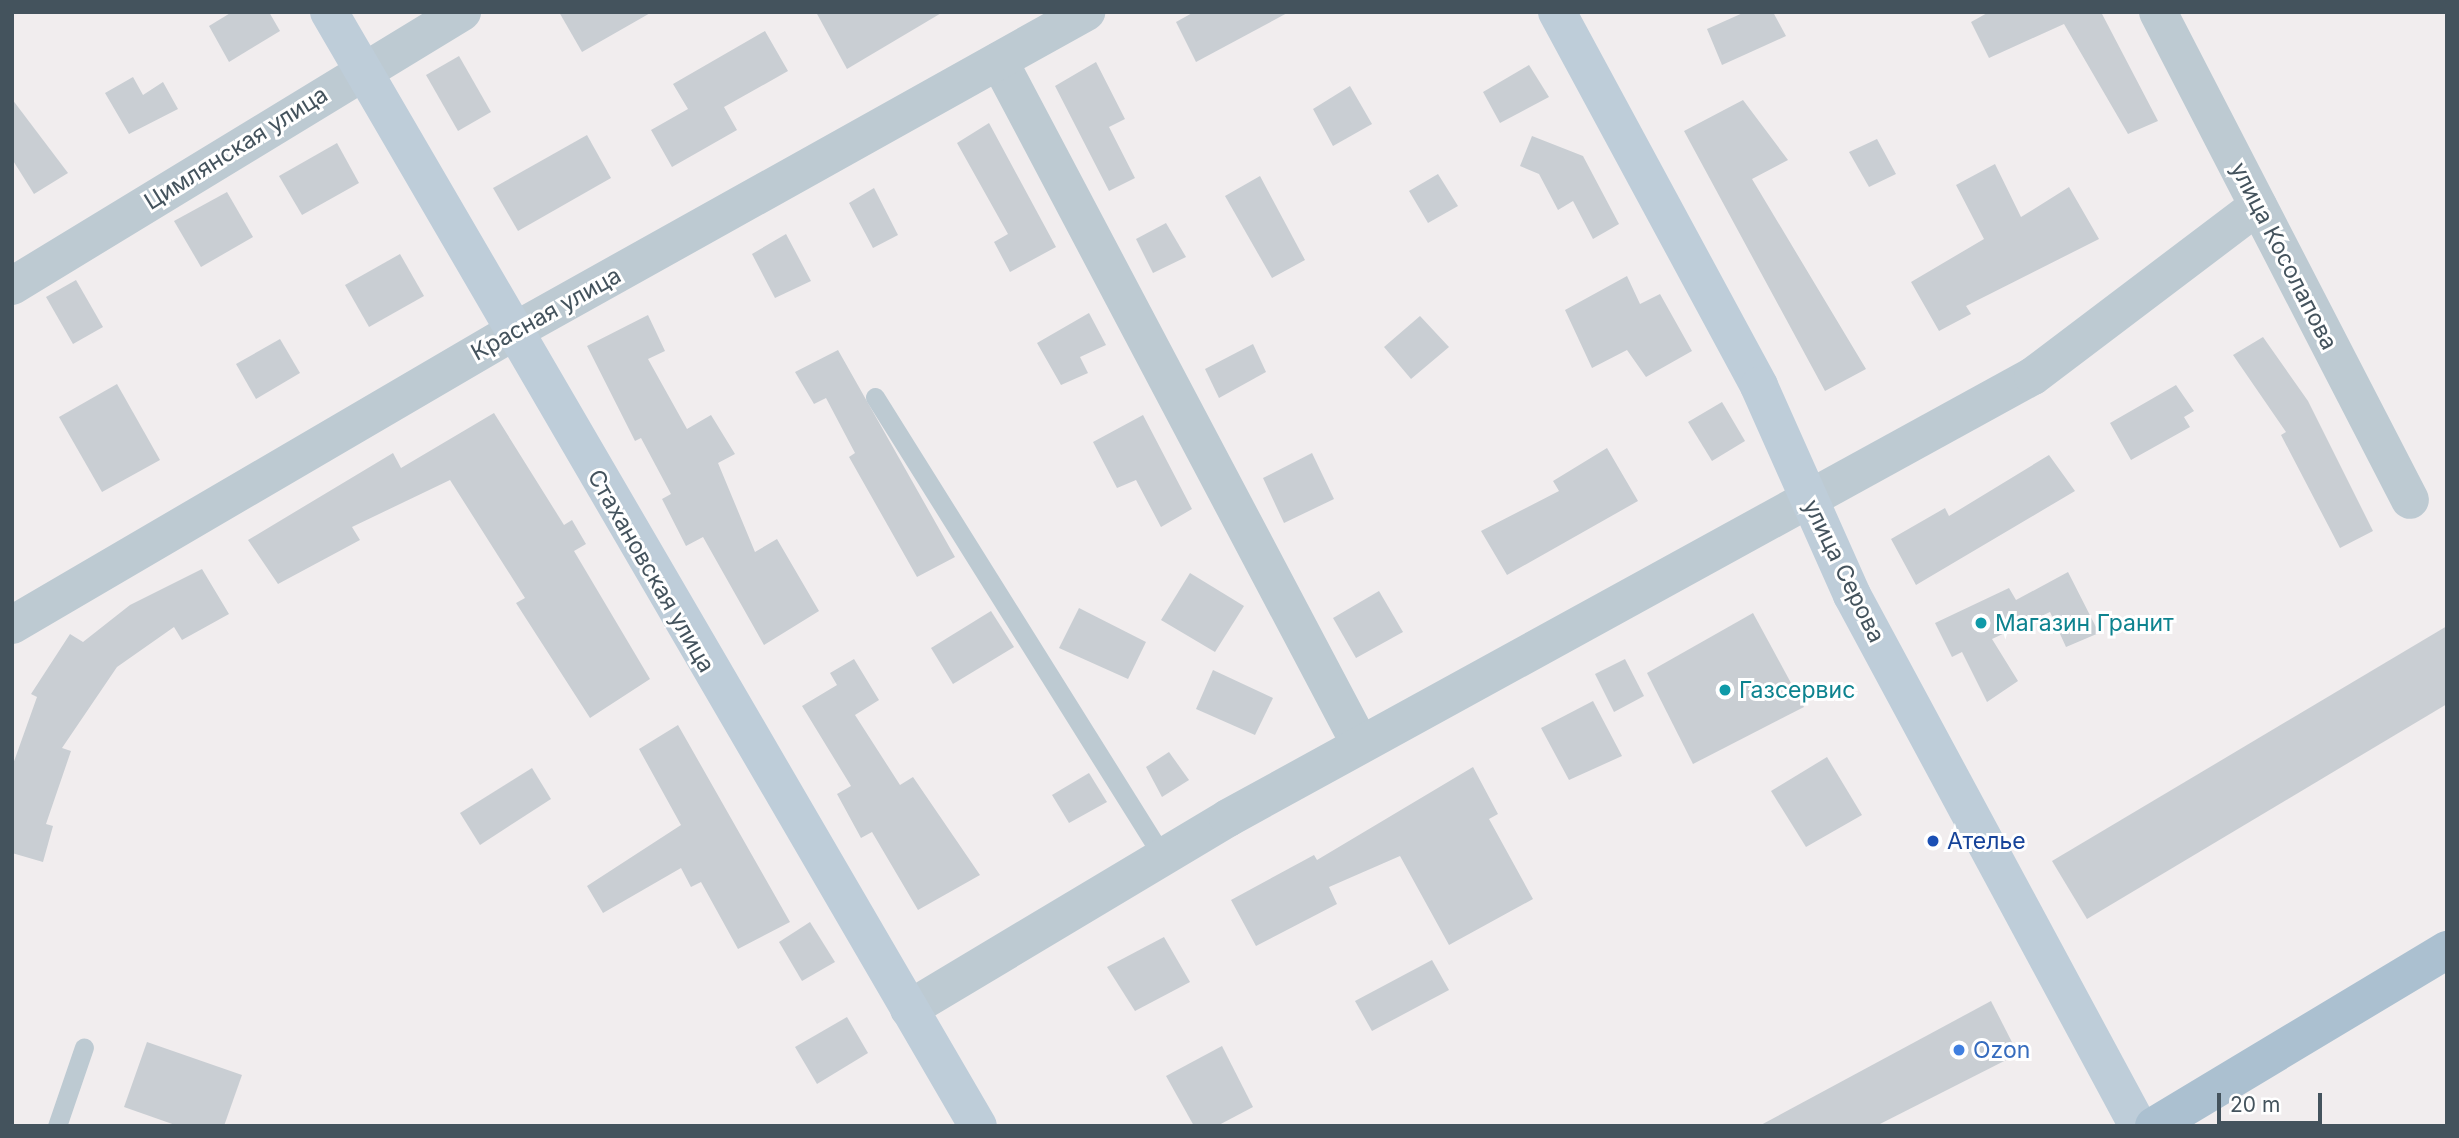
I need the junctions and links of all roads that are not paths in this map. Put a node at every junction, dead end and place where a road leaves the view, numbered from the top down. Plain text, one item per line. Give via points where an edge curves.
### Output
1 (329, 12) edge
2 (462, 12) edge
3 (1086, 12) edge
4 (1558, 12) edge
5 (2158, 12) edge
6 (999, 61) junction
7 (362, 70) junction
8 (2258, 206) junction
9 (12, 286) edge
10 (511, 333) junction
11 (875, 397) dead end
12 (1810, 500) junction
13 (2410, 500) dead end
14 (12, 625) edge
15 (1360, 744) junction
16 (1163, 857) junction
17 (2447, 950) edge
18 (909, 1009) junction
19 (84, 1047) dead end
20 (57, 1126) edge
21 (978, 1126) edge
22 (2138, 1126) edge
23 (2154, 1126) edge

1 - 7 street, Стахановская улица
2 - 7 street, Цимлянская улица
3 - 6 street, Красная улица
4 - 12 street, улица Серова via 1759,386
5 - 8 street, улица Косолапова
6 - 10 street, Красная улица
6 - 15 street
7 - 9 street, Цимлянская улица
7 - 10 street, Стахановская улица
8 - 12 street via 2033,376
8 - 13 street, улица Косолапова
10 - 14 street, Красная улица
10 - 18 street, Стахановская улица
11 - 16 lane
12 - 15 street
12 - 22 street, улица Серова via 1852,595
15 - 16 street
16 - 18 street
17 - 23 main road
18 - 21 street, Стахановская улица
19 - 20 lane

